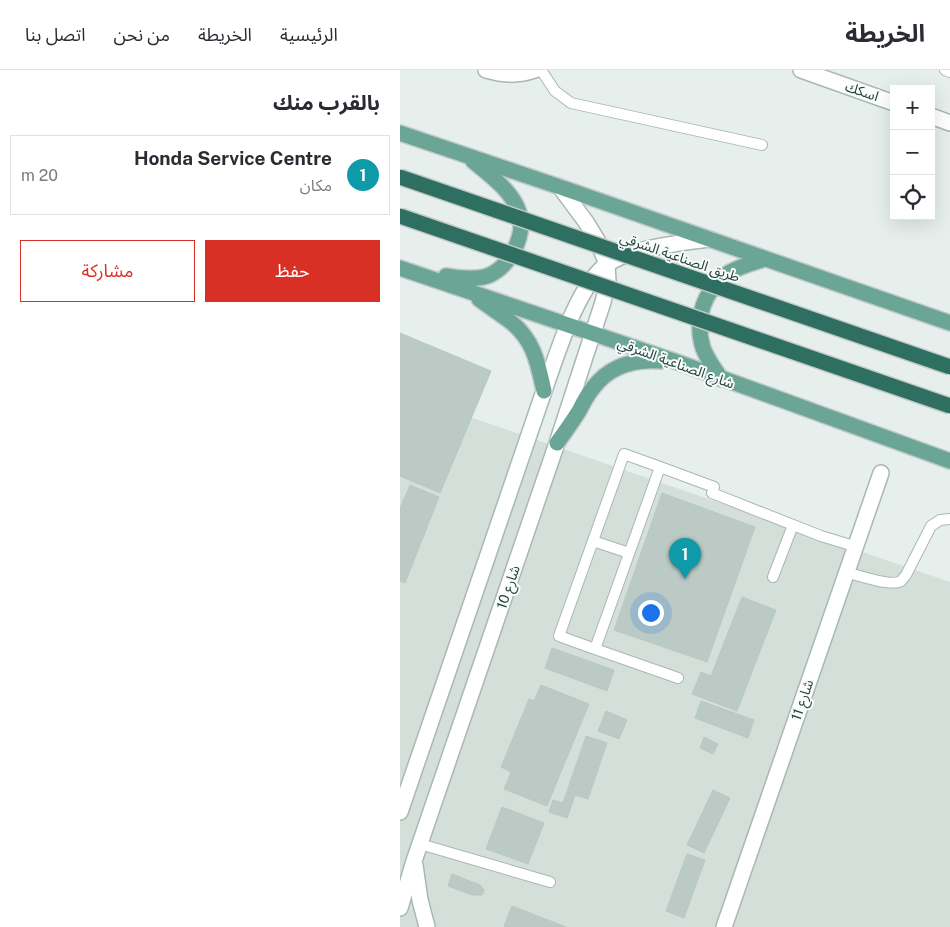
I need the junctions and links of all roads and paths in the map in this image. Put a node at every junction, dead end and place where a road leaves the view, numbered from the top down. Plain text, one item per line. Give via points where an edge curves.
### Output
1 (486, 70) edge
2 (535, 70) edge
3 (541, 70) edge
4 (801, 70) edge
5 (945, 70) edge
6 (950, 72) edge
7 (890, 102) edge
8 (935, 117) edge
9 (950, 122) edge
10 (400, 133) edge
11 (762, 145) dead end
12 (466, 155) junction
13 (400, 177) edge
14 (560, 187) junction
15 (400, 216) edge
16 (709, 239) junction
17 (765, 259) junction
18 (607, 264) junction
19 (401, 268) edge
20 (470, 291) junction
21 (950, 323) edge
22 (568, 325) junction
23 (594, 334) junction
24 (680, 363) junction
25 (950, 368) edge
26 (721, 379) junction
27 (544, 391) junction
28 (950, 406) edge
29 (558, 443) junction
30 (950, 461) edge
31 (660, 467) junction
32 (881, 473) dead end
33 (950, 519) edge
34 (793, 525) junction
35 (593, 540) junction
36 (854, 546) junction
37 (629, 553) junction
38 (846, 572) junction
39 (773, 576) dead end
40 (595, 649) junction
41 (678, 678) dead end
42 (416, 764) junction
43 (400, 789) edge
44 (400, 812) edge
45 (420, 844) junction
46 (414, 861) junction
47 (550, 882) dead end
48 (400, 908) edge
49 (427, 927) edge
50 (724, 927) edge

1 - 2 street via 508,74
3 - 11 lane via 555,91 571,103
4 - 7 street, اسكك
5 - 6 lane
8 - 9 street
10 - 12 main road
12 - 14 main road
12 - 19 main road via 511,197 522,226 517,246 502,268 485,277 465,279
13 - 25 highway, طريق الصناعية الشرقي, bridge
14 - 16 main road
14 - 18 street, شارع 10 via 597,240
15 - 28 highway, bridge
16 - 17 main road
16 - 18 street via 666,245
17 - 21 main road
17 - 26 main road via 725,275 710,290 701,309 699,330 704,350
18 - 22 street via 593,277
18 - 23 street, شارع 10 via 608,281
19 - 20 main road, شارع الصناعية الشرقي
20 - 22 main road, شارع الصناعية الشرقي
20 - 27 main road via 524,334 535,353
22 - 23 main road, شارع الصناعية الشرقي
22 - 27 street
23 - 24 main road, شارع الصناعية الشرقي
23 - 29 street, شارع 10
24 - 26 main road, شارع الصناعية الشرقي
24 - 29 main road via 637,361 613,369 592,388
26 - 30 main road, شارع الصناعية الشرقي
27 - 42 street
29 - 45 street, شارع 10
31 - 34 lane
31 - 35 lane via 624,454
31 - 37 lane
32 - 36 street, شارع 11
33 - 38 lane via 940,520 931,526 902,581 895,583
34 - 36 lane
34 - 39 lane
35 - 37 lane
35 - 40 lane via 559,636
36 - 38 street, شارع 11
37 - 40 lane
38 - 50 street, شارع 11
40 - 41 lane
42 - 43 street
42 - 44 street
45 - 46 street, شارع 10
45 - 47 lane
46 - 48 street, شارع 10
46 - 49 street

